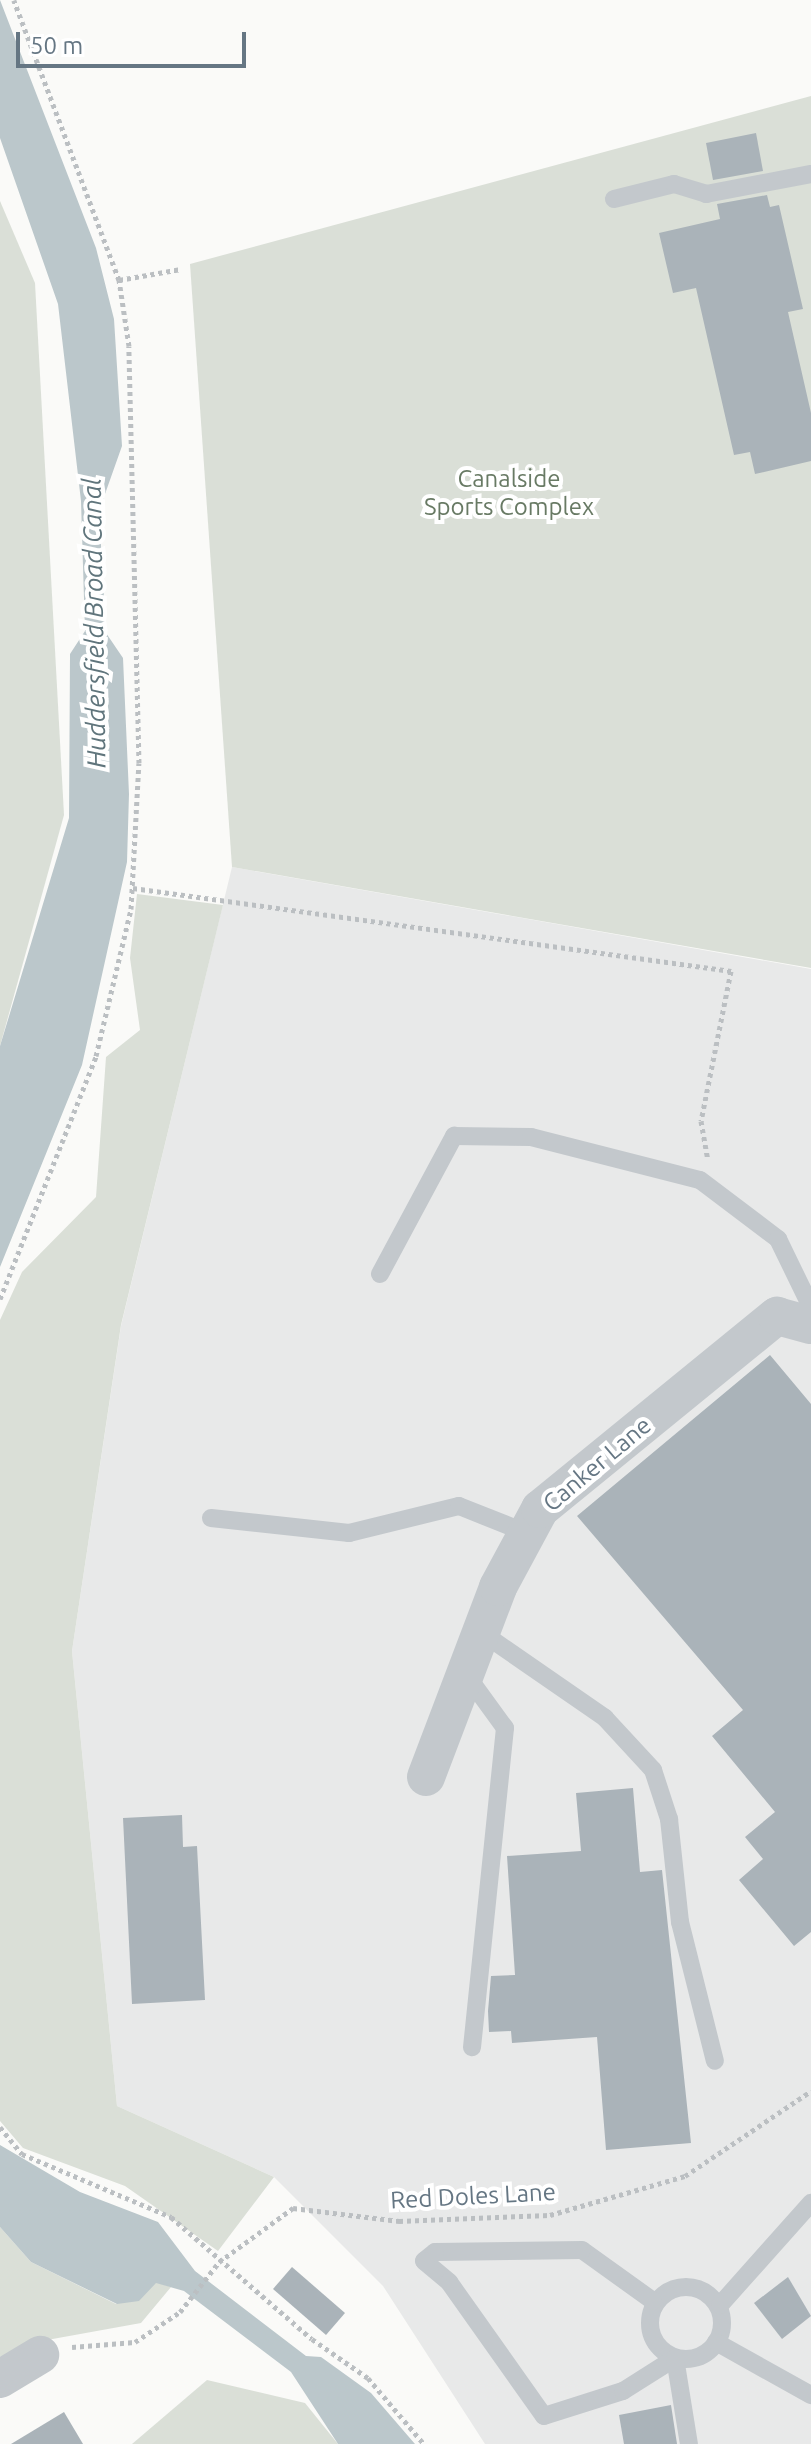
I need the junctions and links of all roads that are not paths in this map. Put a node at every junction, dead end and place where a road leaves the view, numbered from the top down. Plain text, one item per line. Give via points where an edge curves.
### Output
1 (811, 174) edge
2 (614, 199) dead end
3 (380, 1274) dead end
4 (811, 1307) edge
5 (811, 1325) edge
6 (211, 1518) dead end
7 (527, 1533) junction
8 (481, 1632) junction
9 (465, 1673) junction
10 (426, 1777) dead end
11 (472, 2047) dead end
12 (715, 2061) dead end
13 (811, 2203) edge
14 (653, 2301) junction
15 (720, 2305) junction
16 (716, 2342) junction
17 (40, 2355) road end
18 (675, 2358) junction
19 (0, 2379) edge
20 (811, 2395) edge
21 (689, 2444) edge

1 - 2 lane via 706,194 674,184
3 - 4 lane via 454,1136 531,1137 700,1180 778,1239
5 - 7 street, Canker Lane via 777,1316 540,1509
6 - 7 lane via 349,1533 459,1506
7 - 8 street, Canker Lane
8 - 9 street, Canker Lane
8 - 12 lane via 605,1718 653,1770
9 - 10 street, Canker Lane
9 - 11 lane via 505,1728
13 - 15 lane
14 - 15 lane via 687,2284
14 - 18 lane via 649,2333
14 - 18 lane via 582,2250 448,2251 424,2261 449,2282 544,2416 623,2391
15 - 16 lane
16 - 18 lane via 700,2358
16 - 20 lane
17 - 19 street
18 - 21 lane

